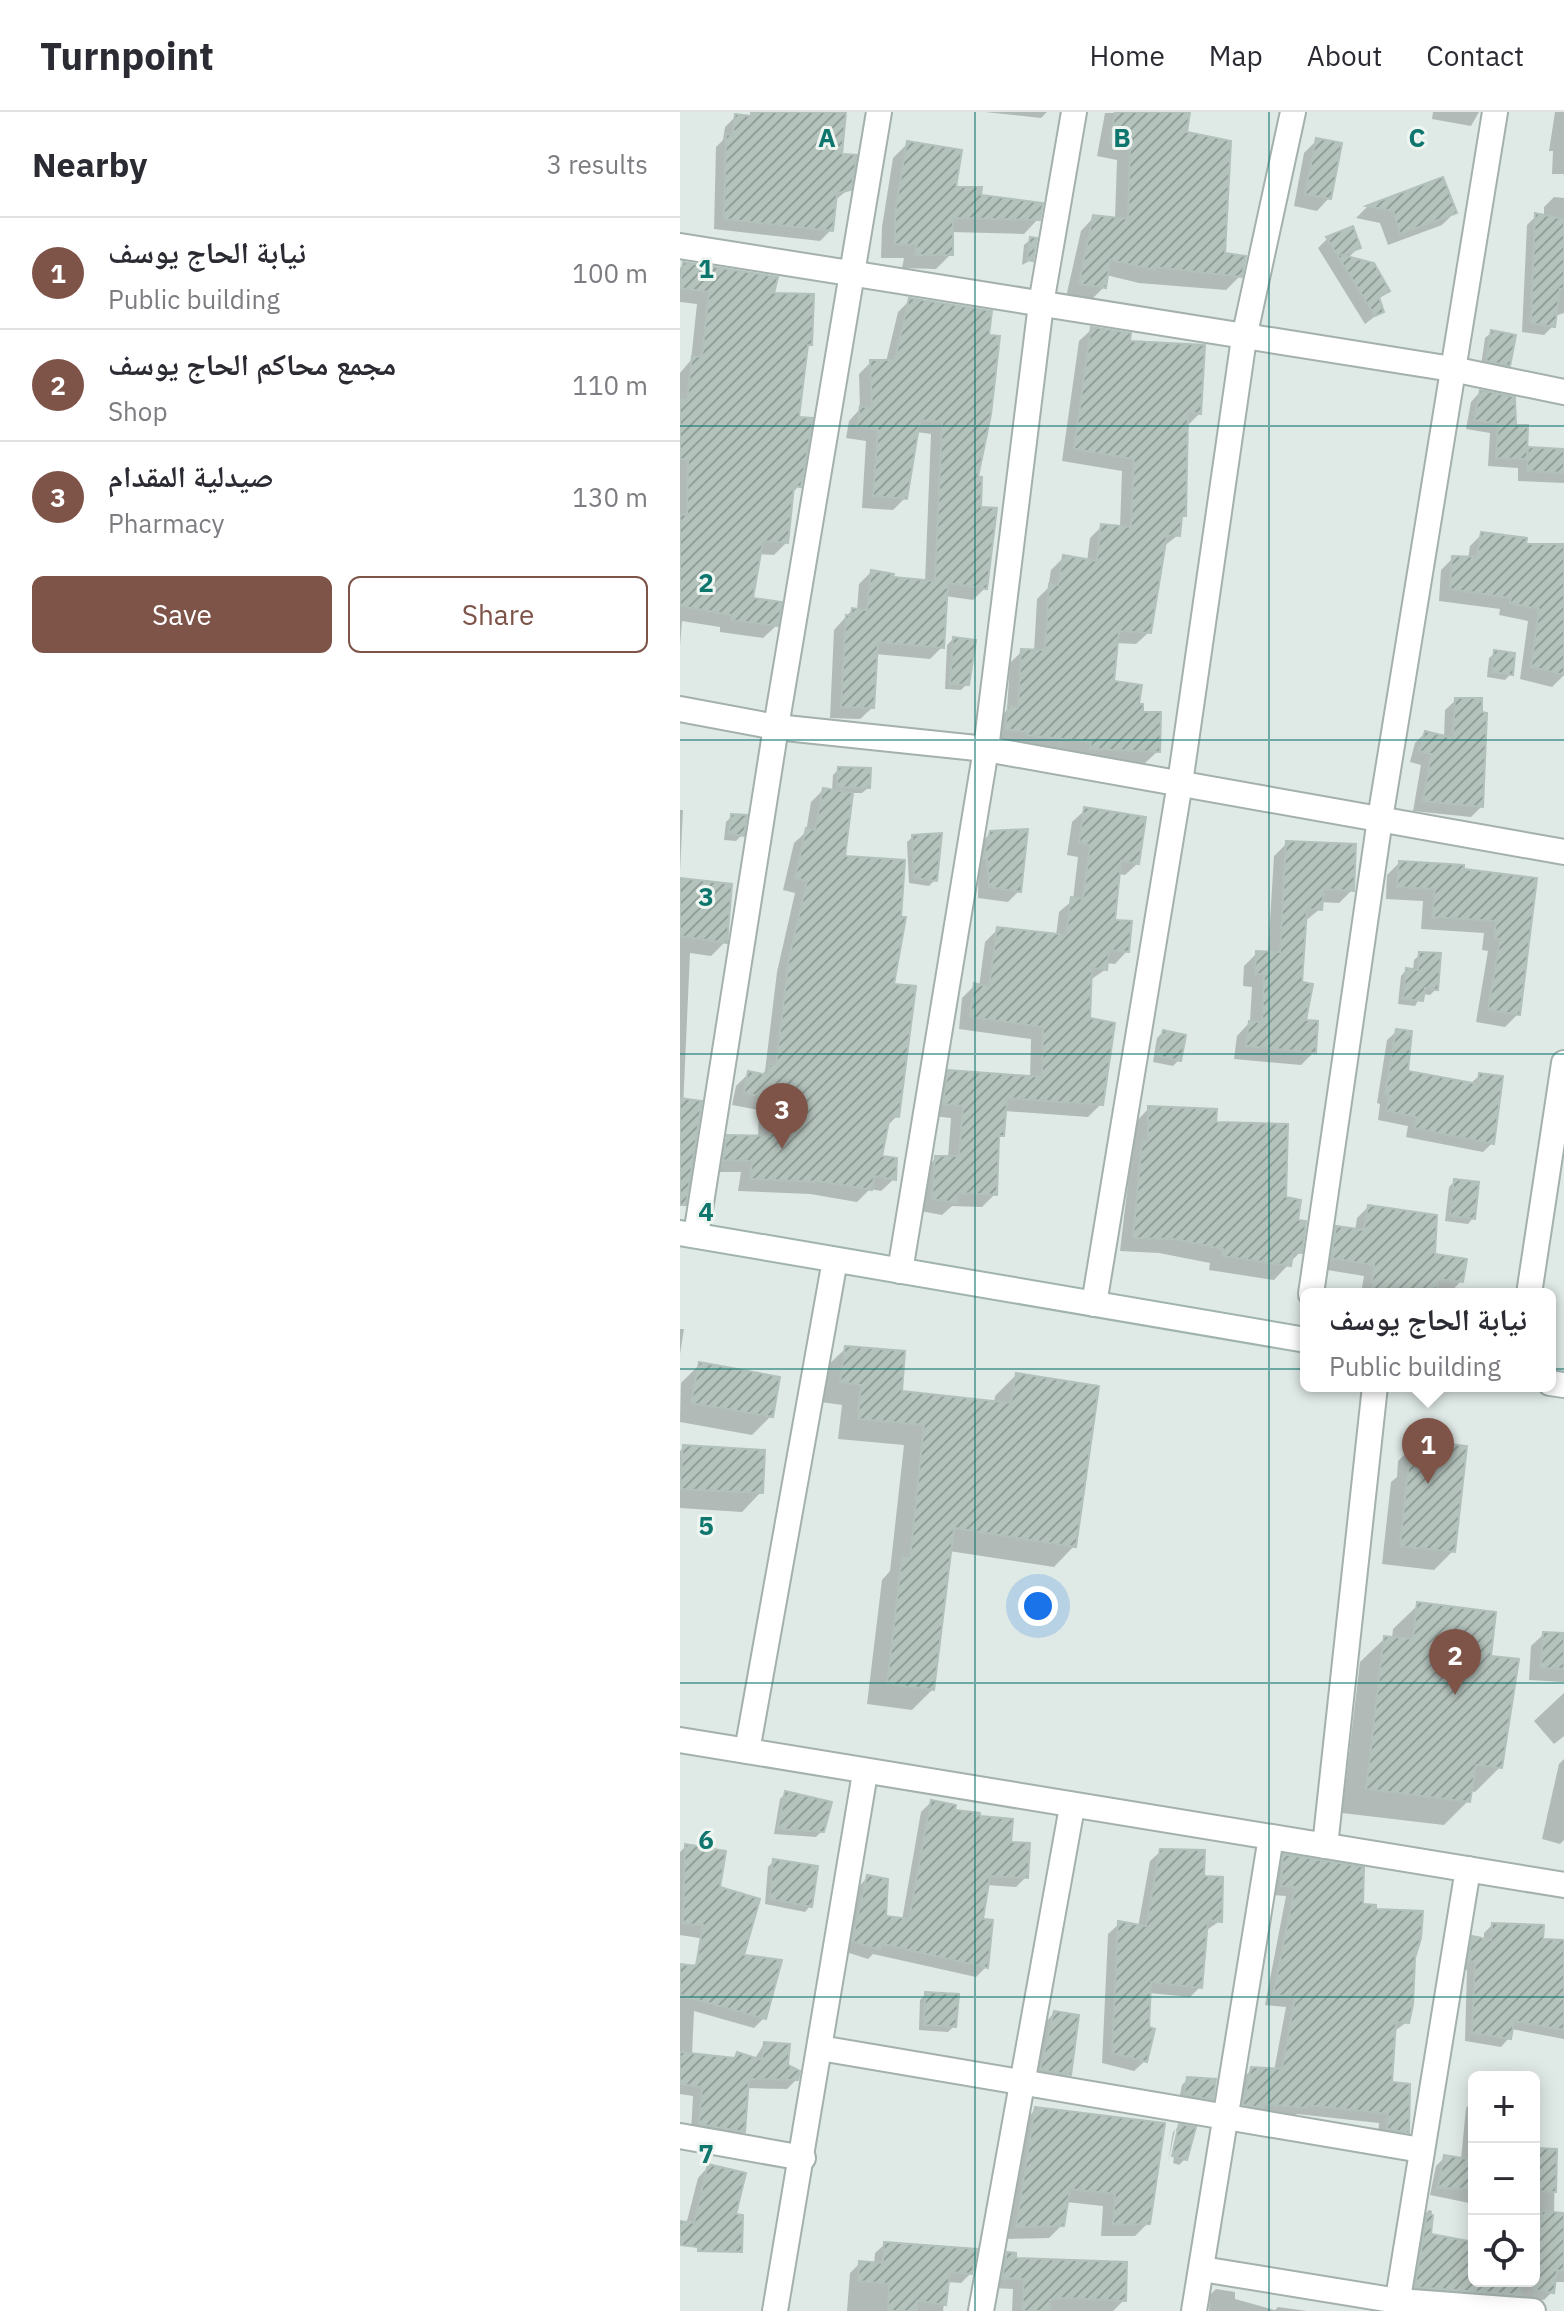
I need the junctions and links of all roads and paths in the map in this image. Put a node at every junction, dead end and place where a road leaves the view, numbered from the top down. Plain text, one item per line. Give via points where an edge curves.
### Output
1 (879, 112) edge
2 (1074, 112) edge
3 (1293, 112) edge
4 (1495, 112) edge
5 (680, 246) edge
6 (852, 275) junction
7 (1041, 304) junction
8 (1244, 338) junction
9 (1452, 369) junction
10 (1564, 392) edge
11 (680, 709) edge
12 (776, 727) junction
13 (986, 749) junction
14 (1180, 783) junction
15 (1380, 819) junction
16 (1564, 852) edge
17 (1564, 1063) edge
18 (688, 1234) edge
19 (835, 1260) junction
20 (900, 1271) junction
21 (1312, 1288) edge
22 (1530, 1288) edge
23 (1094, 1304) junction
24 (1300, 1335) edge
25 (1374, 1392) edge
26 (680, 1740) edge
27 (747, 1751) junction
28 (865, 1773) junction
29 (1072, 1807) junction
30 (1271, 1837) junction
31 (1325, 1846) junction
32 (1468, 1869) junction
33 (1564, 1885) edge
34 (820, 2048) junction
35 (1019, 2083) junction
36 (1224, 2116) junction
37 (680, 2136) edge
38 (1421, 2150) junction
39 (803, 2158) junction
40 (1202, 2269) junction
41 (1397, 2306) edge
42 (775, 2311) edge
43 (981, 2311) edge
44 (1194, 2311) edge
45 (1533, 2311) edge

1 - 6 street
2 - 7 street
3 - 8 street
4 - 9 street
5 - 6 street
6 - 7 street
6 - 12 street
7 - 8 street
7 - 13 street
8 - 9 street
8 - 14 street
9 - 10 street
9 - 15 street
11 - 12 street
12 - 13 street
12 - 18 street
13 - 14 street
13 - 20 street
14 - 15 street
14 - 23 street
15 - 16 street
15 - 21 street
17 - 22 street
18 - 19 street
19 - 20 street
19 - 27 street
20 - 23 street
23 - 24 street
25 - 31 street
26 - 27 street
27 - 28 street
28 - 29 street
28 - 34 street
29 - 30 street
29 - 35 street
30 - 31 street
30 - 36 street
31 - 32 street
32 - 33 street
32 - 38 street
34 - 35 street
34 - 39 street
35 - 36 street
35 - 43 street
36 - 38 street
36 - 40 street
37 - 39 street
38 - 41 street
39 - 42 street
40 - 41 street
40 - 44 street
41 - 45 street

